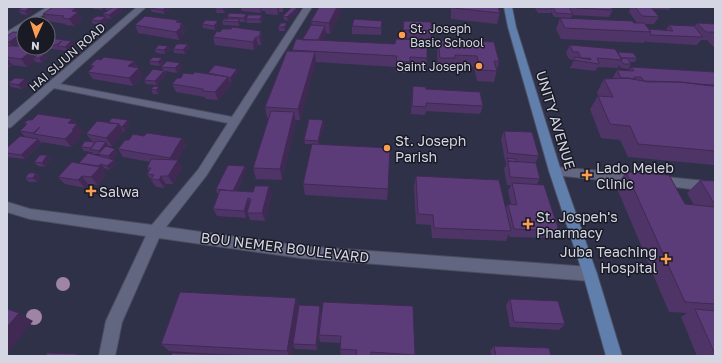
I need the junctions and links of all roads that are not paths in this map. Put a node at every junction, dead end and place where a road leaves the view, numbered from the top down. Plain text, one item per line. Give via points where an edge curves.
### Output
1 (51, 7) edge
2 (142, 7) edge
3 (308, 7) edge
4 (508, 7) edge
5 (37, 16) edge
6 (16, 29) edge
7 (7, 35) edge
8 (52, 85) junction
9 (235, 121) junction
10 (7, 124) edge
11 (555, 172) junction
12 (715, 187) edge
13 (7, 207) edge
14 (155, 231) junction
15 (590, 274) junction
16 (107, 356) edge
17 (614, 356) edge

1 - 5 lane
2 - 8 street, HAI SIJUN ROAD
3 - 9 street
4 - 11 main road, UNITY AVENUE
6 - 7 lane
8 - 9 street
8 - 10 street, HAI SIJUN ROAD
9 - 14 street via 202,173
11 - 12 street
11 - 15 main road, UNITY AVENUE
13 - 14 street, BOU NEMER BOULEVARD via 30,214
14 - 15 street, BOU NEMER BOULEVARD via 301,252
14 - 16 street via 114,321
15 - 17 main road, UNITY AVENUE

